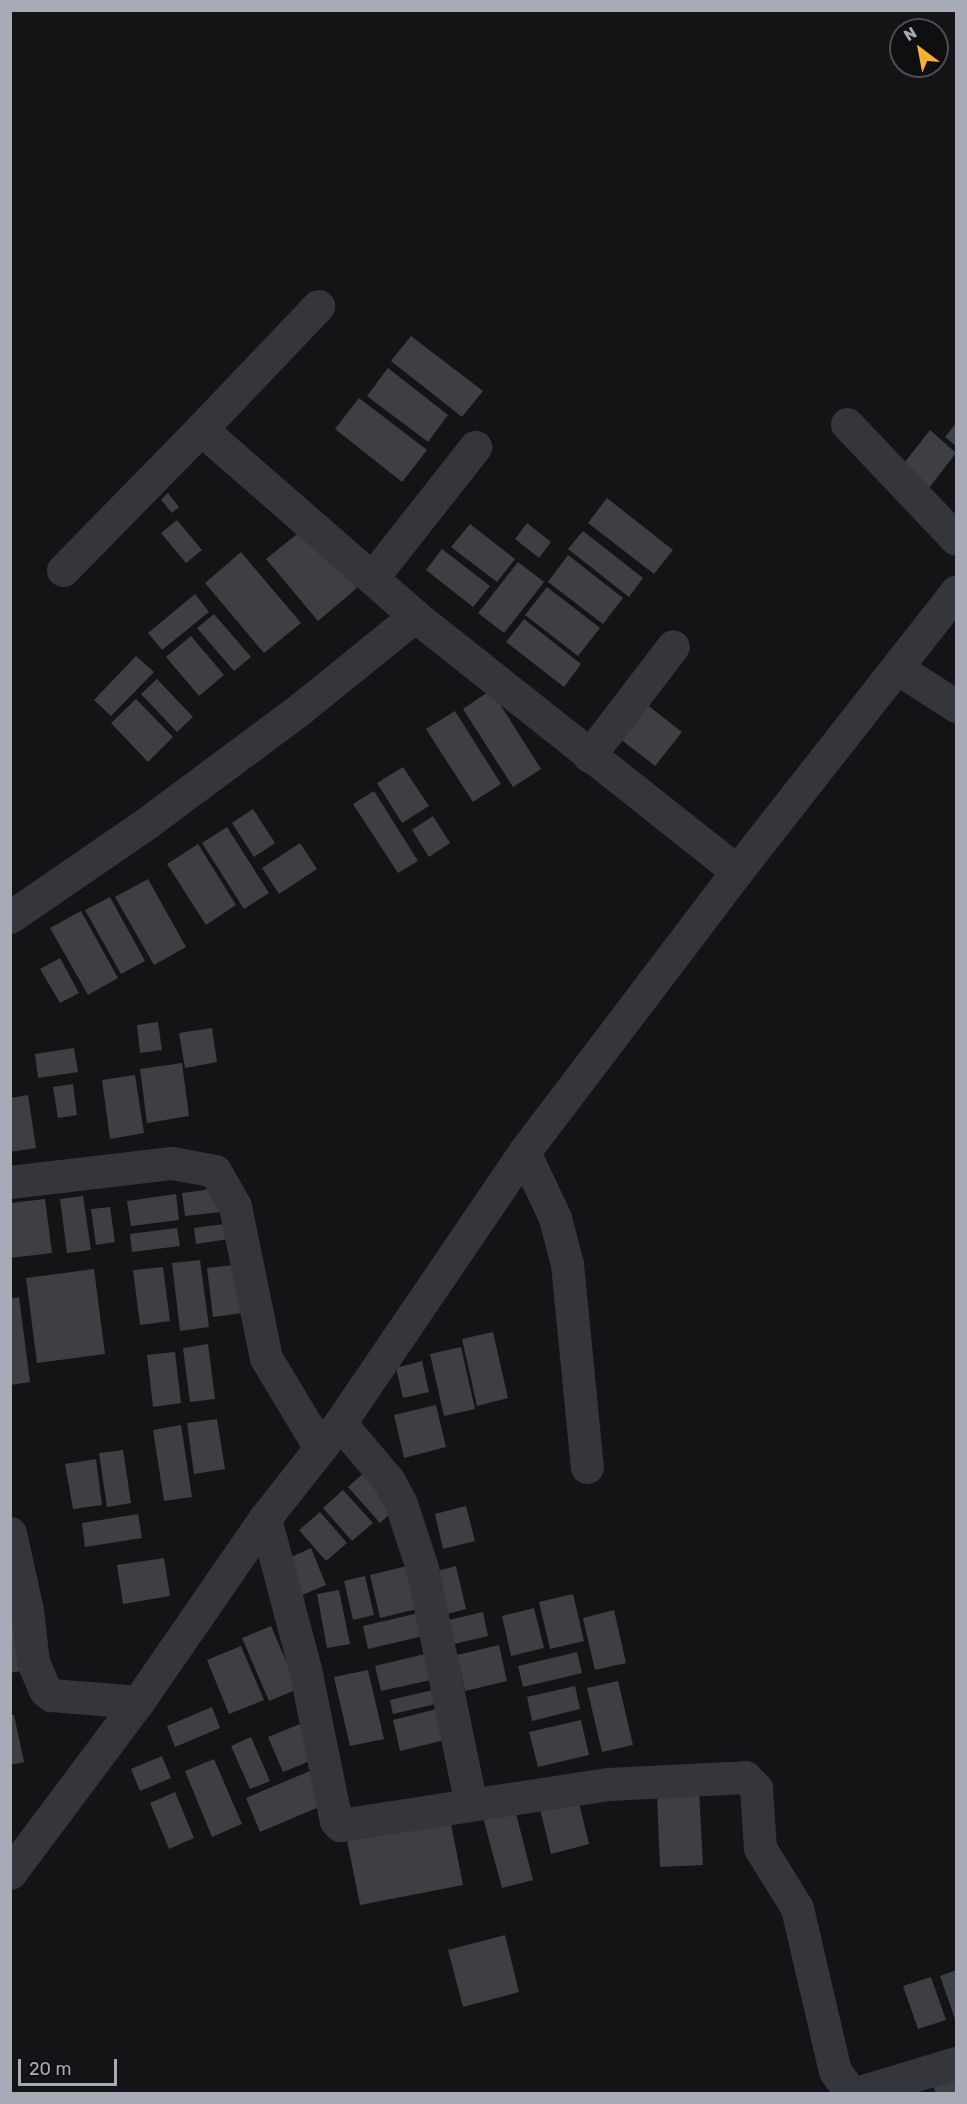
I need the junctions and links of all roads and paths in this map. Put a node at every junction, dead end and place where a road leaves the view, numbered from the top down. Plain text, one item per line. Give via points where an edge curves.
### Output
1 (318, 306) dead end
2 (847, 424) dead end
3 (201, 429) junction
4 (475, 447) dead end
5 (957, 539) edge
6 (63, 570) dead end
7 (372, 579) junction
8 (957, 592) edge
9 (415, 616) junction
10 (673, 646) dead end
11 (897, 668) junction
12 (957, 706) edge
13 (589, 756) junction
14 (737, 872) junction
15 (10, 917) edge
16 (524, 1152) junction
17 (10, 1182) edge
18 (340, 1423) junction
19 (320, 1448) junction
20 (587, 1467) dead end
21 (264, 1518) junction
22 (10, 1533) edge
23 (138, 1702) junction
24 (471, 1804) junction
25 (10, 1873) edge
26 (957, 2063) edge
27 (853, 2094) edge

1 - 3 street
2 - 5 street
3 - 6 street
3 - 7 street
4 - 7 street
7 - 9 street
8 - 11 street
9 - 13 street
9 - 15 street via 300,709 157,816
10 - 13 street
11 - 12 street
11 - 14 street
13 - 14 street
14 - 16 street
16 - 18 street
16 - 20 street via 555,1218 567,1264
17 - 19 street via 172,1163 215,1171 235,1206 266,1358
18 - 19 street
18 - 24 street via 384,1474 401,1504 422,1568
19 - 21 street
21 - 23 street
21 - 24 street via 304,1669 336,1821 340,1825
22 - 23 street via 33,1662 45,1690 51,1695
23 - 25 street
24 - 27 street via 609,1784 739,1776 751,1780 756,1788 760,1848 797,1908 835,2071
26 - 27 street

